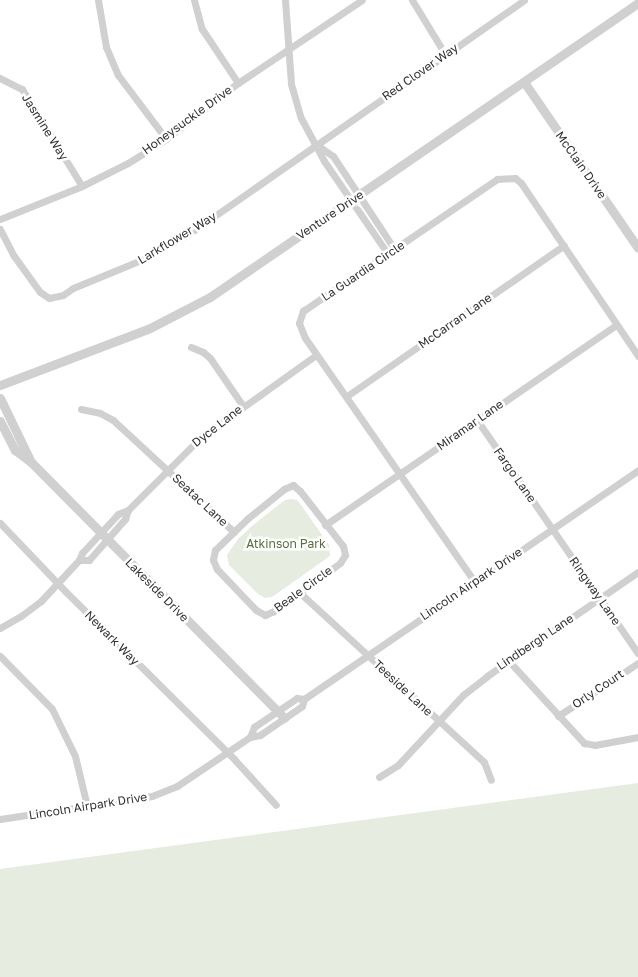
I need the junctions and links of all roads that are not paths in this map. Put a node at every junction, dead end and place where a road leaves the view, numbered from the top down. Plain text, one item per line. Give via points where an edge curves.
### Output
1 (98, 0) edge
2 (194, 0) edge
3 (285, 0) edge
4 (362, 0) edge
5 (412, 0) edge
6 (523, 0) edge
7 (638, 3) edge
8 (288, 50) junction
9 (446, 54) junction
10 (0, 78) edge
11 (524, 82) junction
12 (238, 83) junction
13 (166, 139) junction
14 (317, 144) junction
15 (82, 186) junction
16 (359, 195) junction
17 (351, 201) junction
18 (0, 219) edge
19 (0, 229) edge
20 (564, 246) junction
21 (638, 248) edge
22 (392, 252) junction
23 (616, 325) junction
24 (190, 347) dead end
25 (316, 355) junction
26 (638, 356) edge
27 (0, 385) edge
28 (346, 396) junction
29 (0, 398) edge
30 (242, 406) junction
31 (81, 409) dead end
32 (477, 420) junction
33 (0, 421) edge
34 (31, 462) junction
35 (166, 470) junction
36 (638, 470) edge
37 (399, 474) junction
38 (0, 523) edge
39 (325, 525) junction
40 (552, 529) junction
41 (234, 532) junction
42 (104, 537) junction
43 (638, 572) edge
44 (474, 581) junction
45 (58, 584) junction
46 (299, 592) junction
47 (600, 598) junction
48 (0, 628) edge
49 (638, 653) edge
50 (368, 655) junction
51 (0, 656) edge
52 (508, 660) junction
53 (638, 663) edge
54 (280, 715) junction
55 (558, 716) junction
56 (439, 721) junction
57 (638, 738) edge
58 (226, 753) junction
59 (379, 777) dead end
60 (491, 780) dead end
61 (276, 805) dead end
62 (87, 806) junction
63 (0, 819) edge

1 - 13 street via 106,47 118,75
2 - 12 street via 202,29
3 - 8 street
4 - 8 street, Honeysuckle Drive
5 - 9 street
6 - 9 street, Red Clover Way
7 - 11 street, Venture Drive
8 - 12 street, Honeysuckle Drive
8 - 14 street via 296,103
9 - 14 street, Red Clover Way
10 - 15 street, Jasmine Way via 22,89
11 - 16 street, Venture Drive
11 - 21 street, McClain Drive
12 - 13 street, Honeysuckle Drive
13 - 15 street, Honeysuckle Drive
14 - 16 street via 334,156
14 - 17 street via 324,161
14 - 19 street, Larkflower Way via 152,256 63,295 49,298 40,292 14,256
15 - 18 street, Honeysuckle Drive
16 - 17 street, Venture Drive
16 - 22 street
17 - 22 street
17 - 27 street, Venture Drive via 175,317
20 - 22 street, La Guardia Circle via 521,183 506,177 497,179
20 - 23 street, La Guardia Circle
20 - 28 street, McCarran Lane
22 - 25 street, La Guardia Circle via 303,311 300,329
23 - 26 street, La Guardia Circle
23 - 32 street, Miramar Lane
24 - 30 street via 210,358
25 - 28 street, La Guardia Circle
25 - 30 street, Dyce Lane
28 - 37 street, La Guardia Circle
29 - 34 street, Lakeside Drive
30 - 35 street, Dyce Lane via 200,438
31 - 35 street, Seatac Lane via 113,420
32 - 37 street, Miramar Lane
32 - 40 street, Fargo Lane
33 - 34 street, Lakeside Drive via 15,450
34 - 42 street, Lakeside Drive
35 - 41 street, Seatac Lane
35 - 42 street, Dyce Lane via 128,510 125,519
36 - 40 street, Lincoln Airpark Drive
37 - 39 street, Miramar Lane
37 - 44 street, La Guardia Circle
38 - 45 street, Newark Way
39 - 41 street, Beale Circle via 293,485
39 - 46 street, Beale Circle via 343,546 345,556
40 - 44 street, Lincoln Airpark Drive
40 - 47 street, Ringway Lane
41 - 46 street, Beale Circle via 215,550 213,560 217,569 256,610 265,615
42 - 45 street, Dyce Lane via 89,560 79,560
42 - 54 street, Lakeside Drive
43 - 47 street, Lindbergh Lane
44 - 50 street, Lincoln Airpark Drive
45 - 48 street, Dyce Lane via 35,606
45 - 58 street, Newark Way
46 - 50 street, Teeside Lane
47 - 49 street, Ringway Lane
47 - 52 street, Lindbergh Lane
50 - 54 street, Lincoln Airpark Drive via 304,699 302,706
50 - 56 street, Teeside Lane
51 - 62 street via 52,709 75,756
52 - 55 street
52 - 56 street, Lindbergh Lane via 463,695
53 - 55 street, Orly Court
54 - 58 street, Lincoln Airpark Drive via 260,736 250,737
55 - 57 street via 584,743 595,745
56 - 59 street, Lindbergh Lane via 398,765
56 - 60 street, Teeside Lane via 484,762
58 - 61 street, Newark Way
58 - 62 street, Lincoln Airpark Drive via 177,786 152,796
62 - 63 street, Lincoln Airpark Drive

